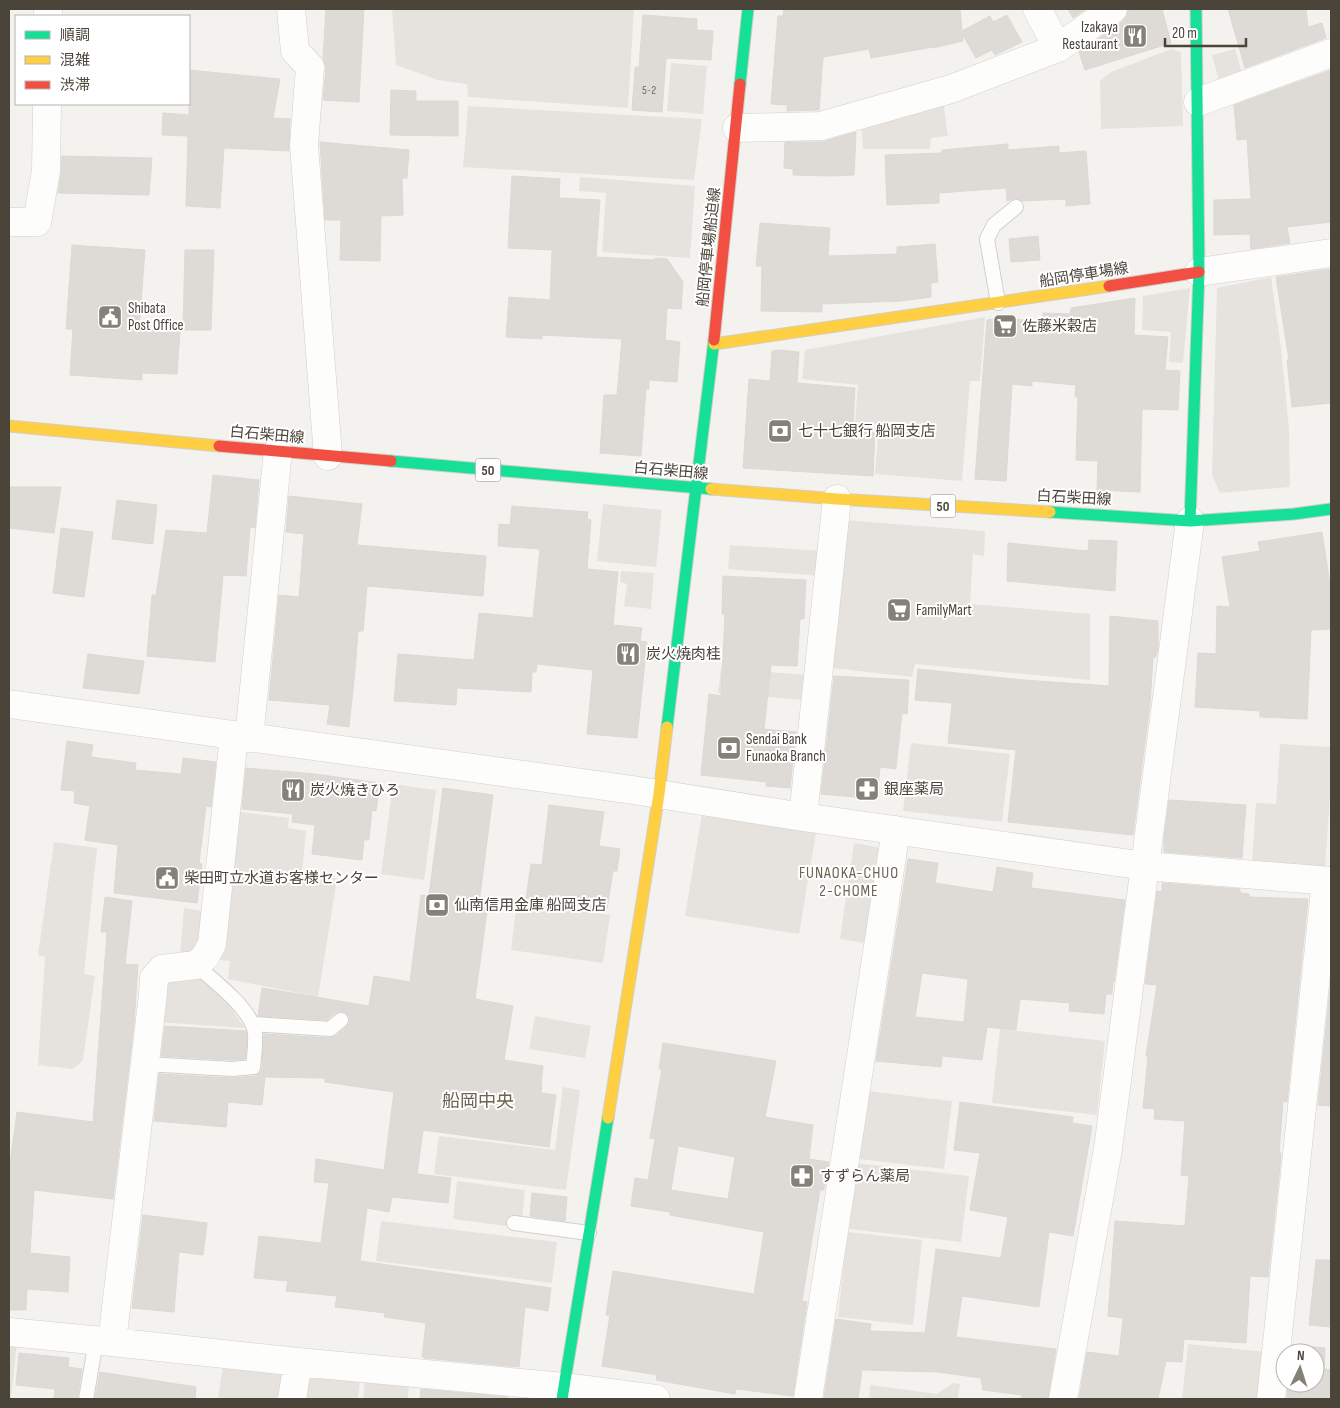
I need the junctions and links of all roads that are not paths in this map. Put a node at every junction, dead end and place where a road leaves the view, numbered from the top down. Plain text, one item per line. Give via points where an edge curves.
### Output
1 (291, 9) edge
2 (748, 9) edge
3 (1037, 9) edge
4 (1113, 9) edge
5 (1196, 9) edge
6 (1058, 48) junction
7 (1331, 52) edge
8 (1198, 102) junction
9 (47, 105) edge
10 (737, 128) junction
11 (1016, 207) dead end
12 (9, 222) edge
13 (1331, 253) edge
14 (1199, 272) junction
15 (998, 303) junction
16 (714, 344) junction
17 (9, 426) edge
18 (278, 451) junction
19 (328, 456) junction
20 (697, 488) junction
21 (837, 499) junction
22 (1331, 508) edge
23 (1190, 520) junction
24 (9, 704) edge
25 (242, 737) junction
26 (659, 794) junction
27 (804, 817) junction
28 (896, 830) junction
29 (1145, 866) junction
30 (1328, 881) edge
31 (196, 965) junction
32 (340, 1020) dead end
33 (252, 1024) junction
34 (145, 1064) junction
35 (514, 1223) dead end
36 (589, 1234) junction
37 (9, 1332) edge
38 (104, 1341) junction
39 (298, 1362) junction
40 (563, 1393) edge
41 (86, 1399) edge
42 (292, 1399) edge
43 (656, 1399) edge
44 (808, 1399) edge
45 (1063, 1399) edge
46 (1271, 1399) edge

1 - 19 street via 295,51 310,67 304,145
2 - 10 street, 船岡停車場船迫線
3 - 6 street
4 - 6 street
5 - 8 street
6 - 10 street via 951,89 821,126
7 - 8 street
8 - 14 street
9 - 12 street via 46,171 37,222
10 - 16 street, 船岡停車場船迫線
11 - 15 lane via 994,225 987,238
13 - 14 street
14 - 15 street, 船岡停車場線
14 - 23 street
15 - 16 street, 船岡停車場線
16 - 20 street, 船岡停車場船迫線
17 - 18 street, 白石柴田線 / 50
18 - 19 street, 白石柴田線 / 50
18 - 25 street
19 - 20 street, 白石柴田線 / 50
20 - 21 street, 白石柴田線 / 50
20 - 26 street, 船岡停車場船迫線
21 - 23 street, 白石柴田線 / 50
21 - 27 street
22 - 23 street, 白石柴田線 / 50 via 1294,514
23 - 29 street
24 - 25 street
25 - 26 street
25 - 31 street via 212,944
26 - 27 street
26 - 36 street, 船岡停車場船迫線
27 - 28 street
28 - 29 street
28 - 44 street
29 - 30 street
29 - 45 street via 1108,1149
30 - 46 street
31 - 33 lane via 241,1007
31 - 34 street via 162,969 154,978
32 - 33 lane via 330,1029
33 - 34 lane via 253,1066 232,1069
34 - 38 street
35 - 36 lane
36 - 40 street, 船岡停車場船迫線
37 - 38 street
38 - 39 street
38 - 41 lane
39 - 40 street
39 - 42 street
40 - 43 street

